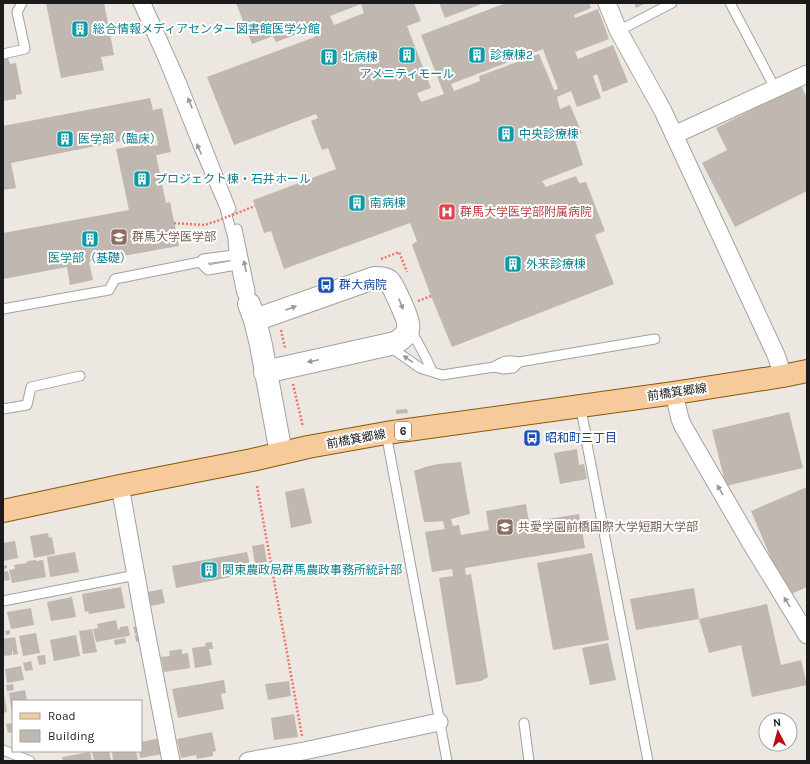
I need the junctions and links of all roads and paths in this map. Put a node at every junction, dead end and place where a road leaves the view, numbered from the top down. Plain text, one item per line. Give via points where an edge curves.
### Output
1 (22, 3) edge
2 (138, 3) edge
3 (146, 3) edge
4 (607, 3) edge
5 (672, 3) edge
6 (730, 3) edge
7 (618, 30) junction
8 (3, 54) edge
9 (807, 74) edge
10 (775, 88) junction
11 (674, 135) junction
12 (255, 206) dead end
13 (174, 223) dead end
14 (234, 254) junction
15 (200, 262) junction
16 (236, 265) junction
17 (3, 309) edge
18 (252, 312) junction
19 (409, 325) junction
20 (655, 339) dead end
21 (384, 346) junction
22 (432, 371) junction
23 (807, 371) edge
24 (265, 372) junction
25 (80, 376) dead end
26 (783, 376) junction
27 (674, 393) junction
28 (580, 406) junction
29 (3, 409) edge
30 (386, 433) junction
31 (281, 453) junction
32 (120, 486) junction
33 (257, 486) dead end
34 (3, 511) edge
35 (136, 575) junction
36 (3, 600) edge
37 (807, 635) edge
38 (439, 722) junction
39 (524, 723) dead end
40 (3, 750) edge
41 (304, 751) junction
42 (30, 761) edge
43 (171, 761) edge
44 (248, 761) edge
45 (447, 761) edge
46 (529, 761) edge
47 (648, 761) edge

1 - 8 lane via 16,12 25,49
14 -> 2 lane via 233,238 225,208
18 -> 3 lane via 250,291 230,207 181,81
4 - 7 street
5 - 7 lane
6 - 10 lane
7 - 11 street
9 - 10 street
10 - 11 street
11 - 26 street via 776,355
12 - 13 path, bridge via 204,225
14 - 15 lane via 203,258
14 - 16 lane
15 - 16 lane via 208,270
15 - 17 lane via 115,279 108,290
16 - 18 lane via 242,294
18 -> 19 street via 381,278 389,281 394,287
18 - 24 street
19 - 21 street via 401,340
19 - 22 lane
20 - 22 lane via 519,362 511,360 494,367 442,375
22 -> 21 lane via 420,368 393,349
21 -> 24 street
23 - 26 main road, 前橋箕郷線 / 6
24 - 31 street
25 - 29 lane via 31,387 27,405
26 - 27 main road, 前橋箕郷線 / 6
27 - 28 main road, 前橋箕郷線 / 6
37 -> 27 street via 683,426
28 - 30 main road, 前橋箕郷線 / 6
28 - 47 lane
30 - 31 main road, 前橋箕郷線 / 6
30 - 38 lane
31 - 32 main road, 前橋箕郷線 / 6
32 - 34 main road, 前橋箕郷線 / 6
32 - 35 street
33 - 41 path
35 - 36 lane
35 - 43 street
38 - 41 street
38 - 45 lane
39 - 46 lane
40 - 42 lane
41 - 44 street

